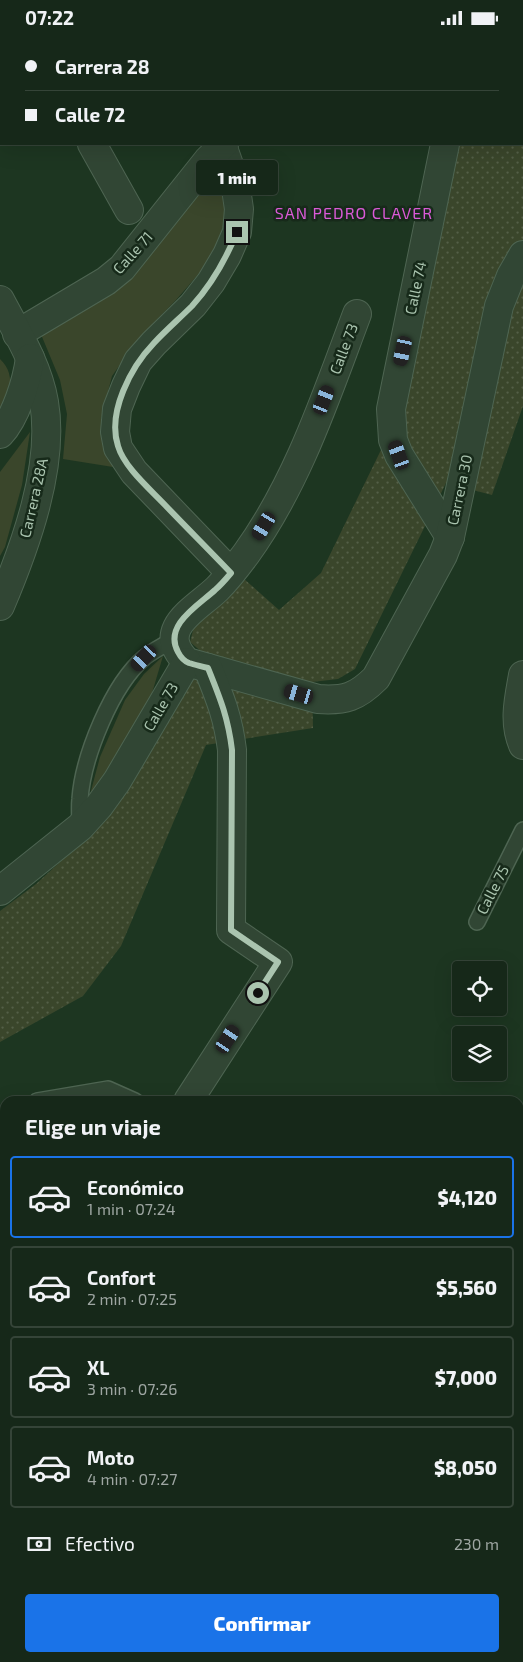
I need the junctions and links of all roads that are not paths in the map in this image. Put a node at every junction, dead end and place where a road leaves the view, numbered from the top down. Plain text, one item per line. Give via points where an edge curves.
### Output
1 (93, 145) edge
2 (223, 145) edge
3 (445, 145) edge
4 (129, 210) dead end
5 (523, 255) edge
6 (0, 301) edge
7 (357, 314) dead end
8 (9, 339) edge
9 (30, 358) junction
10 (0, 433) edge
11 (450, 537) junction
12 (231, 573) junction
13 (0, 606) edge
14 (190, 656) junction
15 (523, 675) edge
16 (523, 745) edge
17 (80, 827) junction
18 (523, 831) edge
19 (0, 891) edge
20 (476, 922) dead end
21 (67, 1096) edge
22 (124, 1096) edge
23 (191, 1096) edge

1 - 4 street
2 - 8 street, Calle 71 via 122,268
2 - 12 street via 235,182 237,232 211,282 138,361 118,409 115,432 118,448 134,472
3 - 11 street, Calle 74 via 391,422 399,455
5 - 11 street, Carrera 30 via 499,306
6 - 8 street, Carrera 28A
7 - 12 street, Calle 73 via 289,484 254,543
8 - 9 street, Carrera 28A
9 - 10 street via 22,392
9 - 13 street, Carrera 28A via 44,401 47,426 45,456 25,539
11 - 14 street, Carrera 30 via 376,678 364,690 345,699 318,699
12 - 14 street, Calle 73 via 180,622
14 - 17 street, Calle 73 via 117,781
14 - 17 lane via 144,658 124,679 105,713 84,773
14 - 23 street via 223,704 230,729 231,930 278,962
15 - 16 street via 517,713
17 - 19 street, Calle 73
18 - 20 lane, Calle 75
21 - 22 lane via 108,1089

